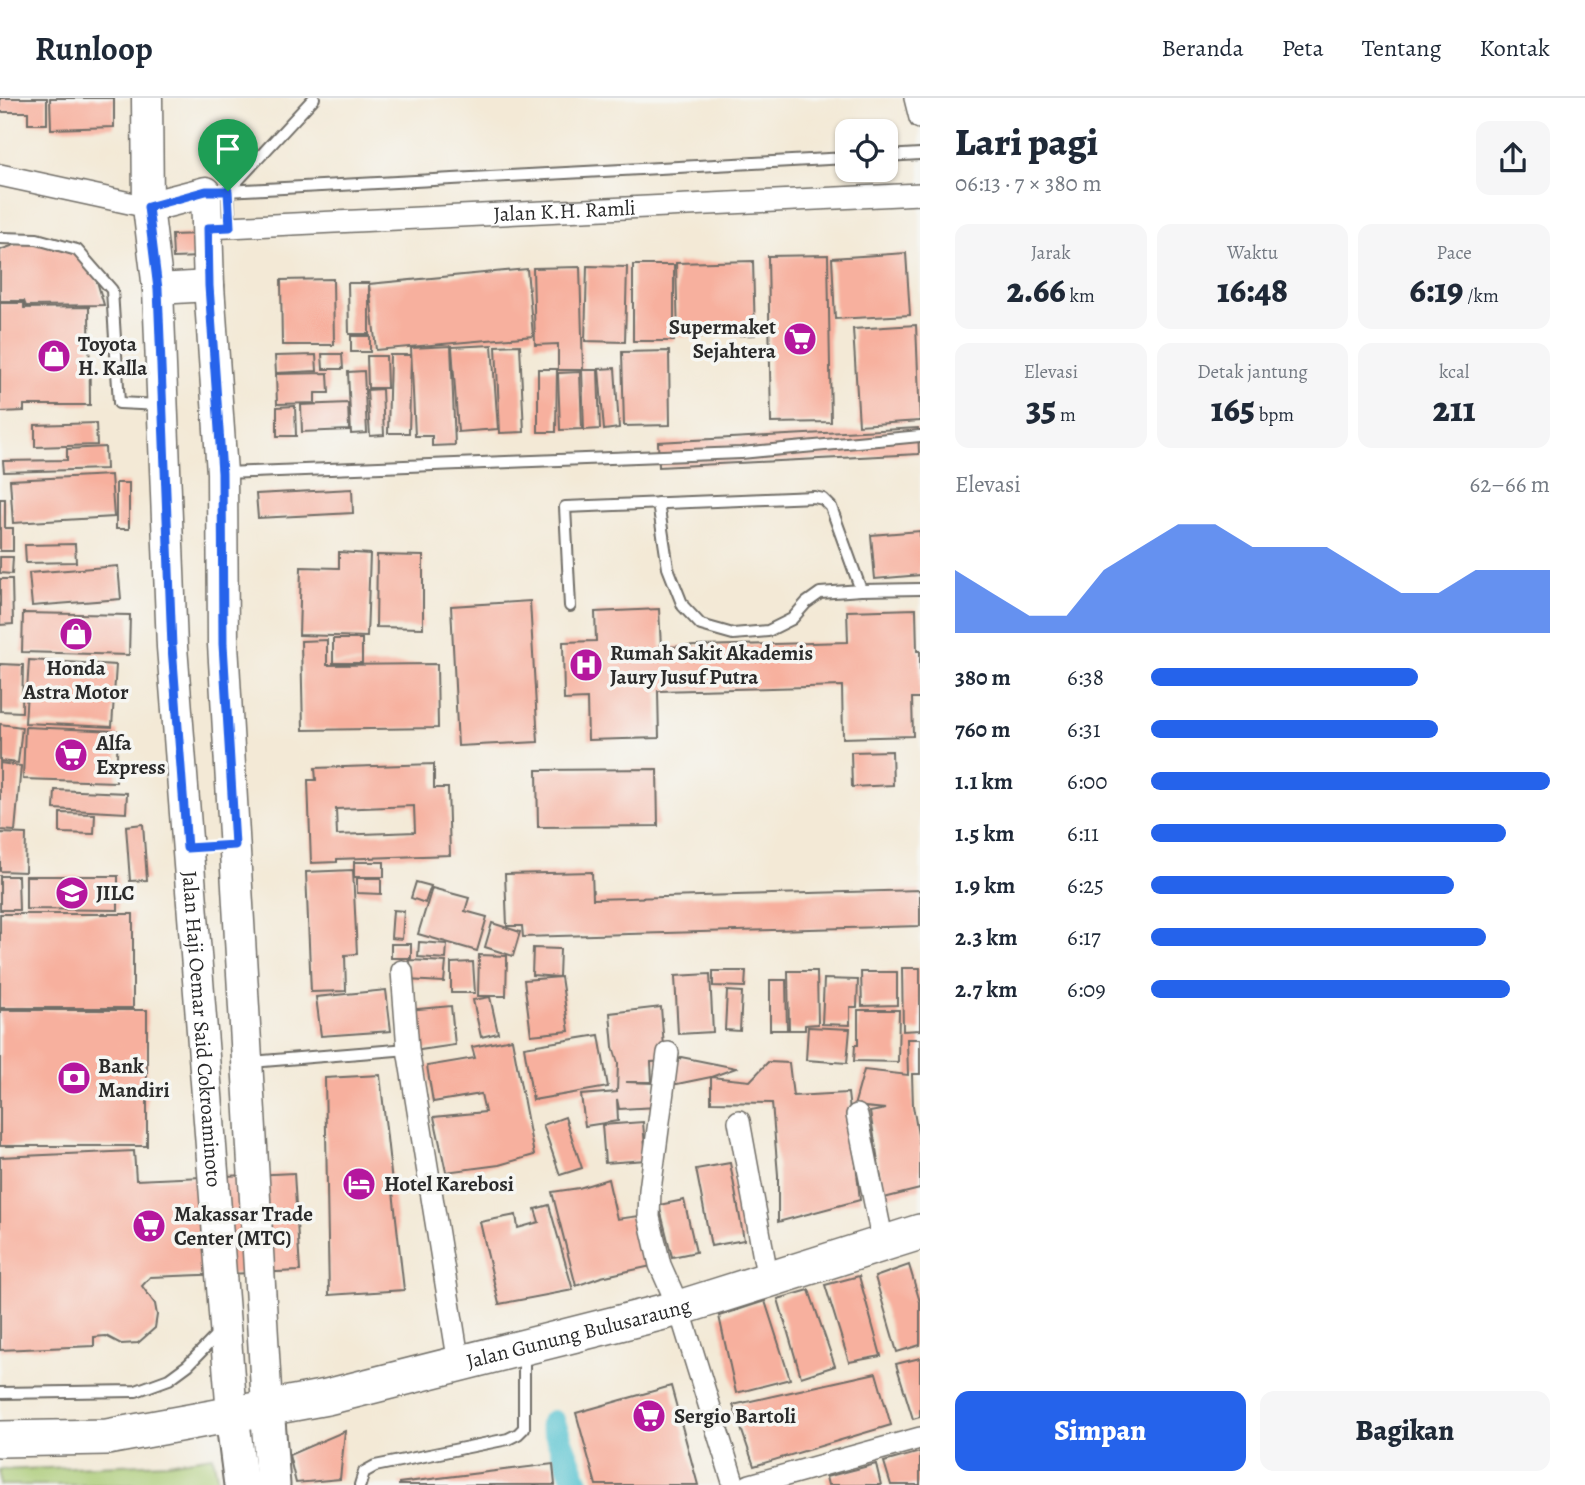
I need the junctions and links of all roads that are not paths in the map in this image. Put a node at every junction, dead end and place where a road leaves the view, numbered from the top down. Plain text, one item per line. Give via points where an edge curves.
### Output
1 (147, 98) edge
2 (314, 98) edge
3 (915, 98) edge
4 (920, 118) edge
5 (920, 154) edge
6 (898, 155) edge
7 (835, 159) edge
8 (0, 175) edge
9 (217, 191) junction
10 (920, 194) edge
11 (148, 207) junction
12 (219, 227) junction
13 (0, 239) edge
14 (209, 286) junction
15 (158, 289) junction
16 (163, 405) junction
17 (920, 436) edge
18 (222, 473) junction
19 (657, 503) junction
20 (920, 589) edge
21 (861, 590) junction
22 (570, 606) dead end
23 (235, 845) junction
24 (187, 848) junction
25 (402, 971) dead end
26 (408, 1049) junction
27 (668, 1053) dead end
28 (248, 1062) junction
29 (857, 1115) dead end
30 (739, 1121) dead end
31 (920, 1232) edge
32 (883, 1244) junction
33 (768, 1280) junction
34 (679, 1308) junction
35 (223, 1328) junction
36 (524, 1348) junction
37 (459, 1364) junction
38 (0, 1393) edge
39 (267, 1407) junction
40 (232, 1415) junction
41 (920, 1438) edge
42 (0, 1439) edge
43 (241, 1485) edge
44 (273, 1485) edge
45 (360, 1485) edge
46 (734, 1485) edge
47 (750, 1485) edge

1 - 11 main road, Jalan Haji Oemar Said Cokroaminoto
2 - 9 lane
3 - 4 street
5 - 6 lane
7 - 9 lane
8 - 11 street
9 - 11 main road
9 - 12 main road, Jalan Haji Oemar Said Cokroaminoto
10 - 12 street, Jalan K.H. Ramli
11 - 15 main road, Jalan Haji Oemar Said Cokroaminoto
12 - 14 main road, Jalan Haji Oemar Said Cokroaminoto
13 - 16 lane via 37,239 77,250 112,290 118,403
14 - 15 main road
14 - 18 main road, Jalan Haji Oemar Said Cokroaminoto
15 - 16 main road, Jalan Haji Oemar Said Cokroaminoto
16 - 24 main road, Jalan Haji Oemar Said Cokroaminoto via 172,647
17 - 18 lane via 741,453
18 - 23 main road, Jalan Haji Oemar Said Cokroaminoto via 223,644
19 - 21 lane via 823,499 831,507
19 - 21 lane via 668,568 683,606 701,625 733,634 768,631 792,619 820,593
19 - 22 lane via 565,507
20 - 21 lane
23 - 24 main road
23 - 28 main road, Jalan Haji Oemar Said Cokroaminoto
24 - 35 main road, Jalan Haji Oemar Said Cokroaminoto
25 - 26 street
26 - 28 lane
26 - 37 street
27 - 34 street via 649,1217 660,1265
28 - 39 main road, Jalan Haji Oemar Said Cokroaminoto
29 - 32 street
30 - 33 street
31 - 32 highway, Jalan Gunung Bulusaraung
32 - 33 highway, Jalan Gunung Bulusaraung
33 - 34 highway, Jalan Gunung Bulusaraung
34 - 36 highway, Jalan Gunung Bulusaraung
34 - 46 street
35 - 38 lane via 169,1379 136,1391
35 - 40 main road, Jalan Haji Oemar Said Cokroaminoto
36 - 37 highway, Jalan Gunung Bulusaraung
36 - 45 lane via 524,1428 519,1434 375,1465 365,1472
37 - 39 highway, Jalan Gunung Bulusaraung
39 - 40 highway, Jalan Gunung Bulusaraung
39 - 44 main road
40 - 42 highway, Jalan Gunung Bulusaraung via 107,1437
40 - 43 main road
41 - 47 street

